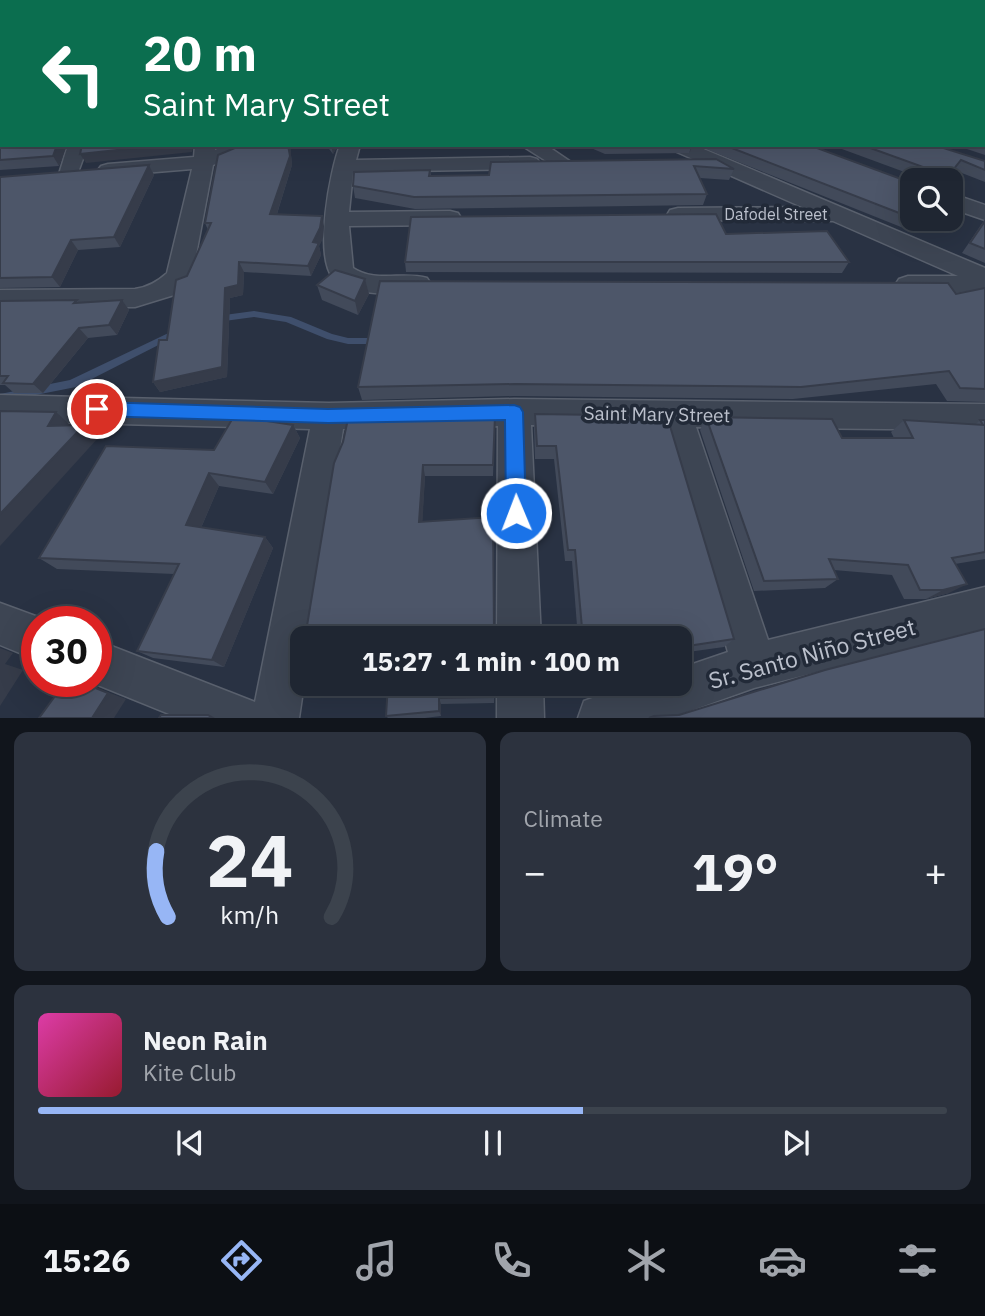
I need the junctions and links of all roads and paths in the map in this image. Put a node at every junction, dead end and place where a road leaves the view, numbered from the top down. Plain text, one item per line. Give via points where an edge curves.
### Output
1 (77, 147) edge
2 (237, 147) edge
3 (535, 147) edge
4 (205, 154) edge
5 (671, 154) edge
6 (347, 156) edge
7 (561, 162) junction
8 (587, 162) edge
9 (963, 205) edge
10 (985, 213) edge
11 (836, 214) junction
12 (661, 215) edge
13 (473, 217) edge
14 (338, 219) junction
15 (985, 278) edge
16 (445, 284) edge
17 (888, 285) edge
18 (985, 285) edge
19 (0, 299) edge
20 (0, 408) edge
21 (514, 412) junction
22 (676, 414) junction
23 (328, 416) junction
24 (985, 417) edge
25 (985, 608) edge
26 (0, 624) edge
27 (519, 626) edge
28 (21, 632) edge
29 (754, 666) junction
30 (112, 668) edge
31 (520, 696) edge
32 (238, 718) edge
33 (275, 718) edge
34 (521, 718) edge
35 (601, 718) edge

1 - 4 street via 62,174
2 - 4 street
3 - 7 street
4 - 19 street via 179,276 170,288 135,298
5 - 11 street via 718,162
6 - 7 street
6 - 14 street
7 - 8 street
9 - 10 street
11 - 12 street, Dafodel Street
11 - 15 street
13 - 14 street
14 - 16 street via 336,261 342,273 375,284
17 - 18 street
20 - 23 street, Saint Mary Street
21 - 22 street, Saint Mary Street
21 - 23 street, Saint Mary Street
21 - 27 street
22 - 24 street, Saint Mary Street
22 - 29 street
23 - 33 street
25 - 29 street, Sr. Santo Niño Street
26 - 28 street
29 - 35 street, Sr. Santo Niño Street
30 - 32 street
31 - 34 street

